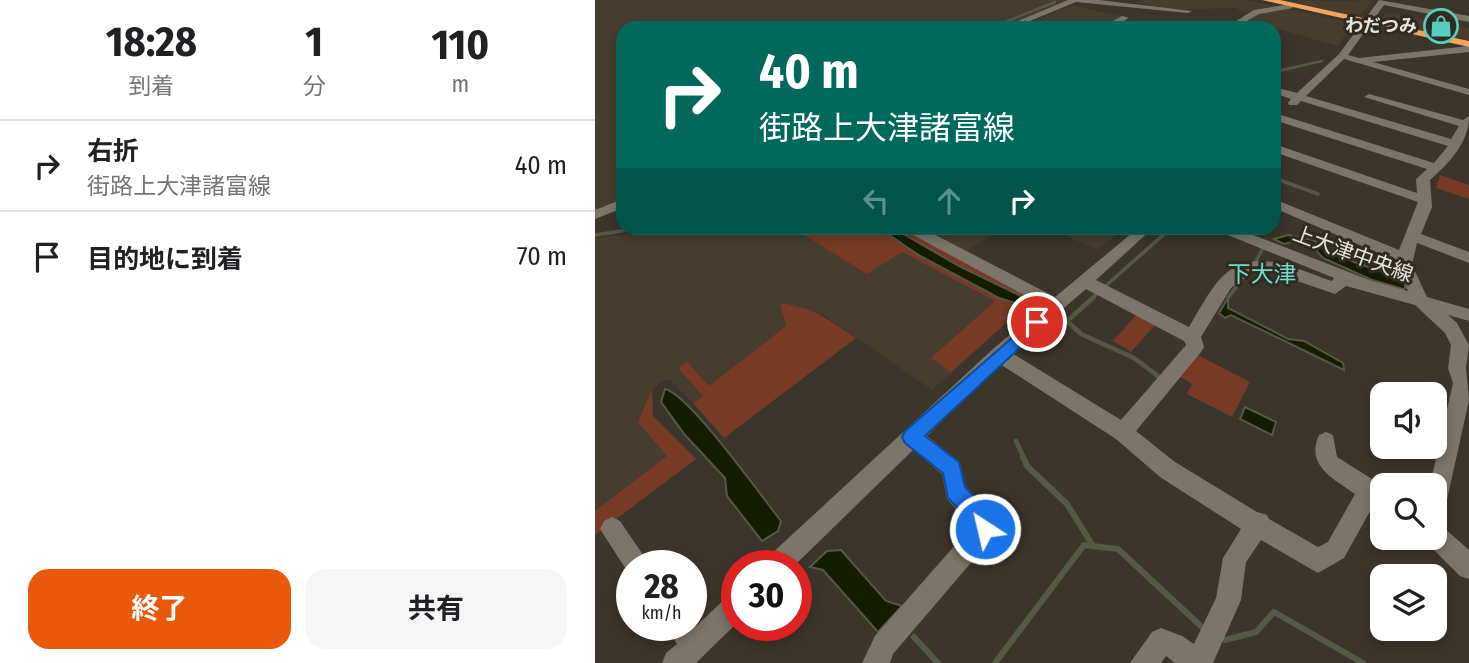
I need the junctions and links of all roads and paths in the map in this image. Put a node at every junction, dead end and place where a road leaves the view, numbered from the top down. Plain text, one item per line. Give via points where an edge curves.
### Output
1 (1075, 0) edge
2 (1256, 0) edge
3 (1267, 0) edge
4 (1382, 1) edge
5 (1285, 5) junction
6 (1188, 11) dead end
7 (1125, 18) dead end
8 (1469, 19) edge
9 (1022, 21) edge
10 (1119, 21) edge
11 (1241, 21) edge
12 (1367, 23) junction
13 (1469, 47) edge
14 (1342, 56) junction
15 (1358, 60) junction
16 (1281, 92) edge
17 (1469, 92) edge
18 (1369, 97) dead end
19 (1299, 98) junction
20 (1281, 113) edge
21 (1281, 120) edge
22 (1467, 121) edge
23 (1460, 142) edge
24 (1281, 150) edge
25 (1433, 167) junction
26 (1426, 200) junction
27 (616, 206) edge
28 (1281, 206) edge
29 (595, 215) edge
30 (924, 235) edge
31 (1140, 235) edge
32 (1241, 235) edge
33 (1412, 236) junction
34 (1404, 258) junction
35 (1469, 258) edge
36 (1367, 285) junction
37 (1097, 287) junction
38 (1421, 301) junction
39 (1056, 305) junction
40 (1469, 314) edge
41 (1192, 337) junction
42 (999, 354) junction
43 (1466, 386) edge
44 (1123, 432) junction
45 (912, 437) junction
46 (1327, 442) dead end
47 (1444, 473) edge
48 (1370, 491) edge
49 (1370, 502) edge
50 (1259, 523) junction
51 (612, 529) dead end
52 (1447, 546) edge
53 (627, 550) edge
54 (794, 550) edge
55 (1469, 567) edge
56 (721, 617) edge
57 (683, 645) edge
58 (876, 663) edge
59 (1144, 663) edge
60 (1198, 663) edge

1 - 6 street
1 - 9 street
2 - 5 street
3 - 5 highway
4 - 8 street
4 - 12 street
5 - 11 street
5 - 12 highway
7 - 10 street
12 - 13 highway
12 - 14 street
13 - 15 street
14 - 15 street
14 - 19 street
15 - 17 street
16 - 19 street
18 - 22 street
19 - 20 street
19 - 23 street
21 - 25 street
22 - 23 street
23 - 25 street
24 - 26 street
25 - 26 street via 1423,179
26 - 33 street
27 - 29 street
28 - 34 street
30 - 39 street
31 - 37 street
32 - 36 street, 上大津中央線
33 - 34 street
33 - 35 street
34 - 38 street
36 - 38 street, 上大津中央線
36 - 41 street via 1342,280 1335,288 1251,265 1225,284
37 - 39 street
37 - 41 street
38 - 40 street, 上大津中央線
38 - 43 street via 1451,328 1460,345 1457,368
39 - 42 street
41 - 44 street via 1195,347
42 - 44 street
42 - 45 street
43 - 47 street
44 - 50 street via 1211,497
45 - 54 street
45 - 58 street via 953,469 955,491 982,518 985,529 884,645
46 - 48 street via 1327,461
49 - 50 street via 1336,550 1318,561
50 - 60 street via 1235,558 1228,600
51 - 53 street
52 - 55 street
56 - 57 street
59 - 60 street via 1161,641

